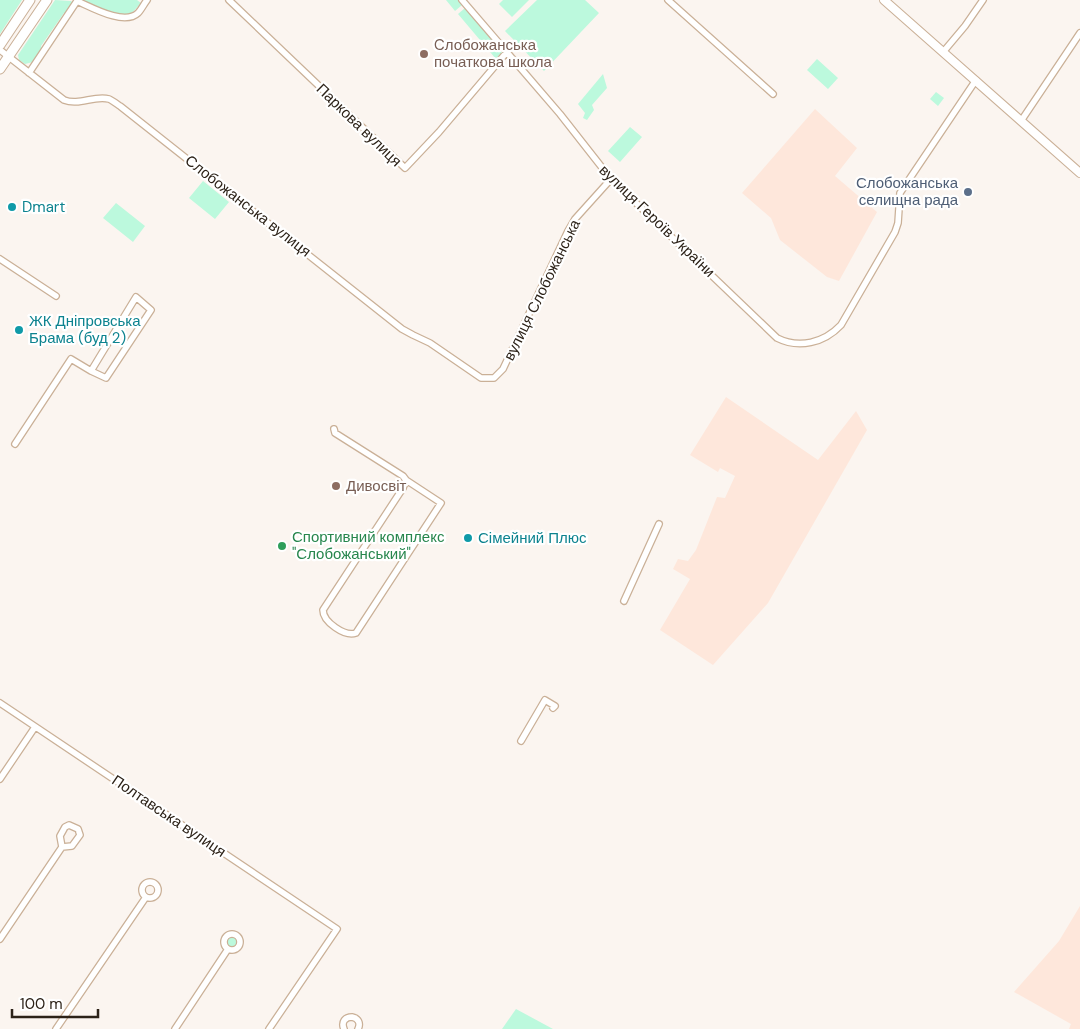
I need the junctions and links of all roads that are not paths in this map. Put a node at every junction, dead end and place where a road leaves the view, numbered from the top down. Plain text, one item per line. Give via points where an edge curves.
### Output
1 (30, 0) edge
2 (47, 0) edge
3 (148, 0) edge
4 (229, 0) edge
5 (462, 0) edge
6 (668, 0) edge
7 (884, 0) edge
8 (983, 0) edge
9 (75, 1) edge
10 (1080, 33) edge
11 (0, 45) edge
12 (0, 50) edge
13 (944, 51) junction
14 (506, 53) junction
15 (9, 56) junction
16 (0, 69) edge
17 (29, 73) junction
18 (976, 80) junction
19 (773, 94) dead end
20 (1022, 121) junction
21 (1080, 173) edge
22 (611, 179) junction
23 (0, 259) edge
24 (56, 296) dead end
25 (90, 371) junction
26 (494, 378) joint
27 (334, 428) dead end
28 (16, 444) dead end
29 (406, 480) junction
30 (659, 524) dead end
31 (624, 601) dead end
32 (0, 703) edge
33 (553, 708) dead end
34 (35, 727) junction
35 (521, 740) dead end
36 (0, 779) edge
37 (62, 847) dead end
38 (146, 897) dead end
39 (0, 939) edge
40 (228, 950) dead end
41 (56, 1029) edge
42 (174, 1029) edge
43 (269, 1029) edge
44 (344, 1029) edge
45 (358, 1029) edge

1 - 11 main road
2 - 15 main road
3 - 9 street via 137,14 128,18 119,18
4 - 14 street, Паркова вулиця via 405,168
5 - 14 street, вулиця Героїв України
6 - 19 street
7 - 13 main road
8 - 13 street
9 - 17 street
10 - 20 street
12 - 15 street, Слобожанська вулиця
13 - 18 main road
14 - 22 street, вулиця Героїв України
15 - 16 main road
15 - 17 street, Слобожанська вулиця
17 - 26 street, Слобожанська вулиця via 70,102 104,99 120,106 402,328 481,378
18 - 20 main road
18 - 22 street, вулиця Героїв України via 900,193 895,232 841,325 828,336 805,344 787,343 777,338
20 - 21 main road
22 - 26 street, вулиця Слобожанська via 575,219 503,369
23 - 24 street
25 - 25 street via 116,330 136,297 151,310 106,378
25 - 28 street via 71,359
27 - 29 street via 335,433
29 - 29 street via 323,610 330,623 348,634 356,633 440,503
30 - 31 street
32 - 34 street, Полтавська вулиця
33 - 35 street via 555,706 545,700
34 - 36 street
34 - 43 street, Полтавська вулиця via 337,929
37 - 39 street
38 - 41 street
40 - 42 street
44 - 45 street via 343,1022 352,1016 358,1020

